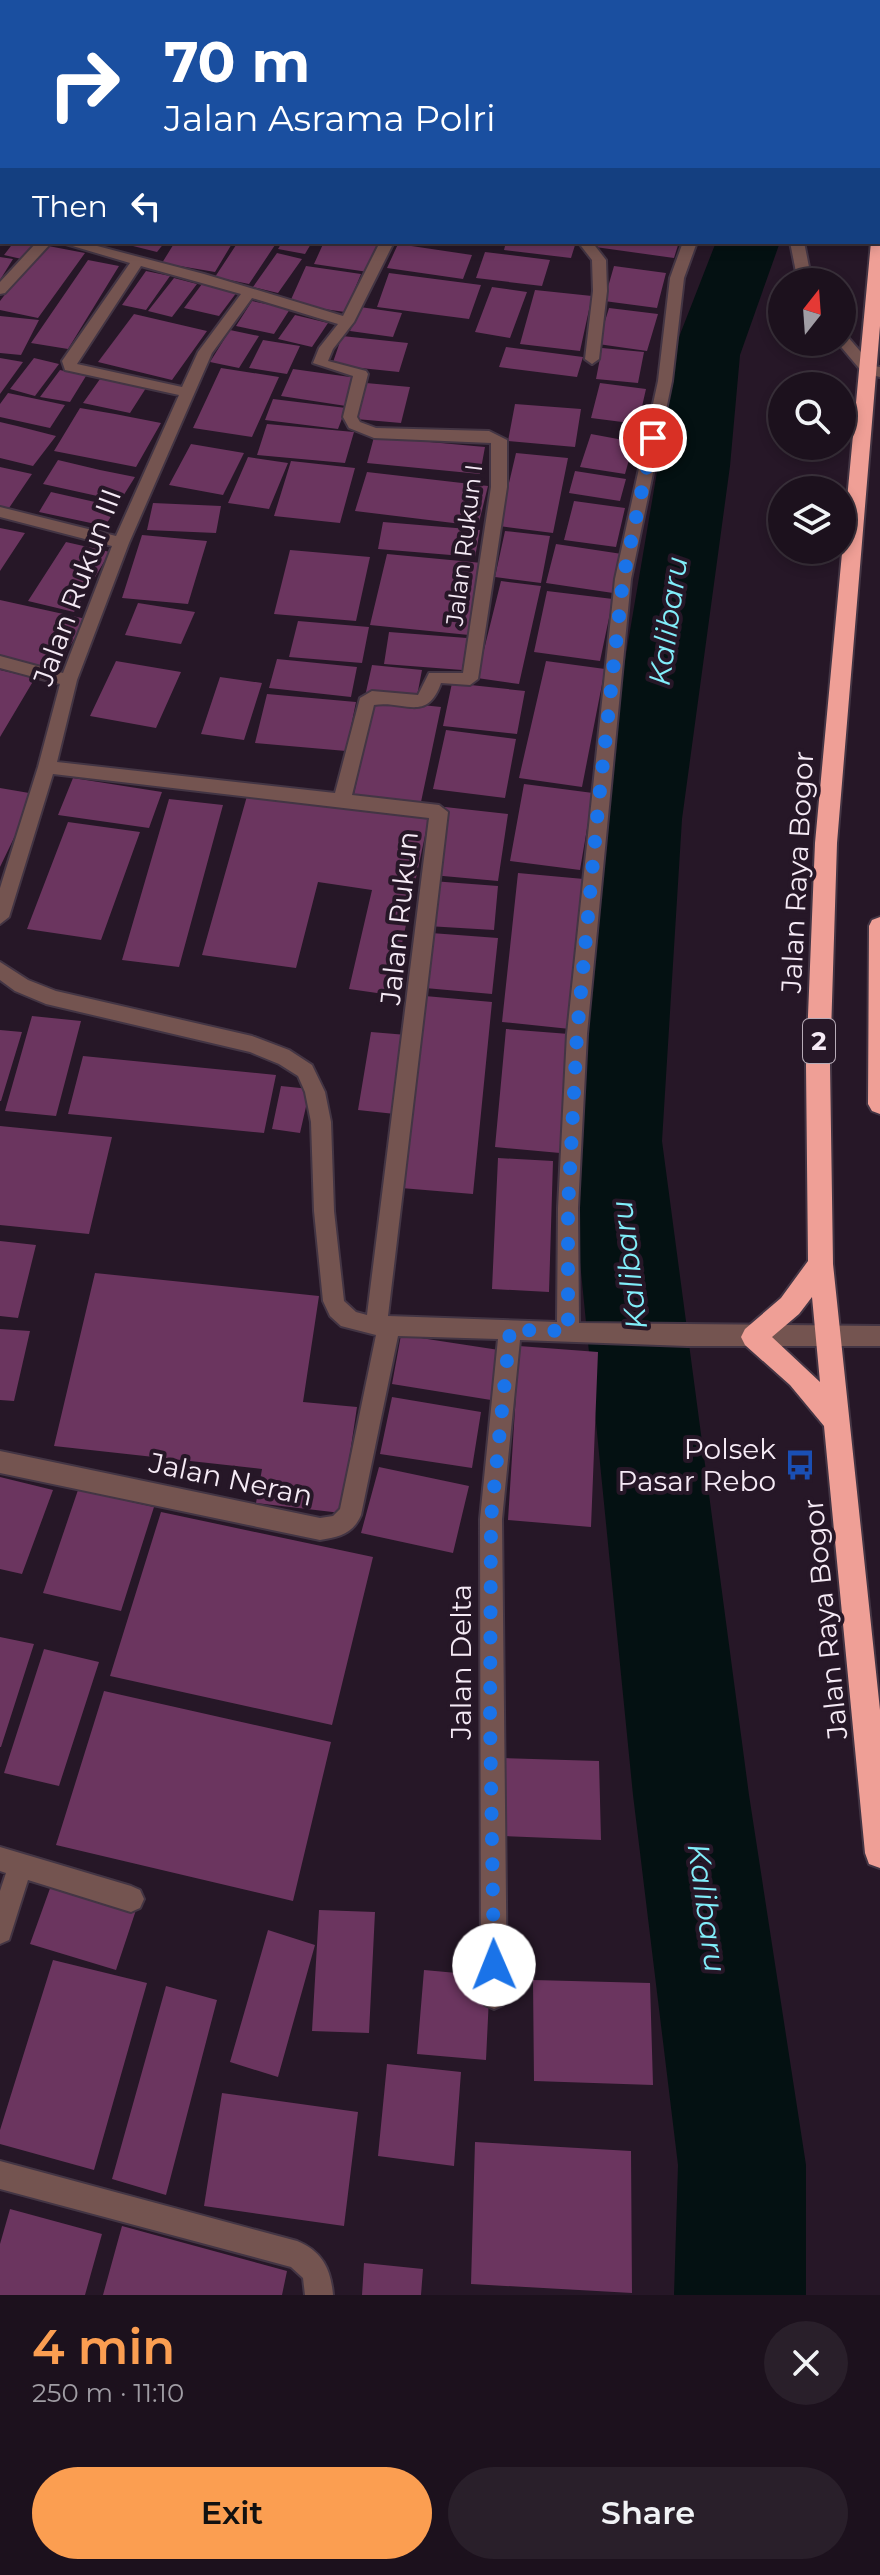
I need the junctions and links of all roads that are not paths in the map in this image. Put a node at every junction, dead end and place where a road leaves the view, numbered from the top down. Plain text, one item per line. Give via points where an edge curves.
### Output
1 (43, 244) edge
2 (74, 244) edge
3 (386, 244) edge
4 (587, 244) edge
5 (689, 244) edge
6 (797, 244) edge
7 (879, 244) edge
8 (138, 261) junction
9 (802, 268) edge
10 (0, 290) edge
11 (248, 294) junction
12 (347, 322) junction
13 (856, 353) edge
14 (592, 359) dead end
15 (874, 371) edge
16 (186, 392) junction
17 (0, 512) edge
18 (121, 543) junction
19 (0, 662) edge
20 (69, 680) junction
21 (47, 767) junction
22 (342, 801) junction
23 (0, 917) edge
24 (880, 926) edge
25 (0, 970) edge
26 (880, 1104) edge
27 (821, 1264) junction
28 (383, 1326) junction
29 (510, 1330) junction
30 (568, 1331) junction
31 (827, 1336) junction
32 (880, 1336) edge
33 (754, 1337) junction
34 (835, 1419) junction
35 (0, 1462) edge
36 (880, 1853) edge
37 (10, 1863) edge
38 (131, 1899) dead end
39 (0, 1931) edge
40 (494, 1996) dead end
41 (0, 2175) edge
42 (319, 2295) edge

1 - 10 street
2 - 8 street
3 - 12 street
4 - 14 street via 599,260
5 - 30 street via 677,278 665,381 623,579 577,1034
6 - 9 street
7 - 15 highway, Jalan Raya Bogor / 2
8 - 11 street
8 - 16 street via 69,364 75,370
11 - 12 street
11 - 16 street, Jalan Rukun III via 205,352
12 - 22 street, Jalan Rukun I via 320,363 361,374 350,417 354,425 374,433 489,436 500,443 499,487 470,679 435,677 421,701 372,697 366,702
13 - 15 street
15 - 27 highway, Jalan Raya Bogor / 2 via 823,893 818,1065
16 - 18 street, Jalan Rukun III
17 - 18 street
18 - 20 street, Jalan Rukun III
19 - 20 street
20 - 21 street, Jalan Rukun III
21 - 22 street, Jalan Rukun
21 - 23 street, Jalan Rukun III
22 - 28 street, Jalan Rukun via 439,812
24 - 26 highway
25 - 28 street via 9,980 43,994 95,1009 248,1041 295,1062 308,1074 321,1115 334,1301 346,1320
27 - 31 highway, Jalan Raya Bogor / 2
27 - 33 highway via 790,1306
28 - 29 street
28 - 35 street, Jalan Neran via 350,1515 339,1526 320,1529
29 - 30 street
29 - 40 street, Jalan Delta via 491,1519
30 - 33 street
31 - 32 street
31 - 33 street
31 - 34 highway, Jalan Raya Bogor / 2
33 - 34 highway
34 - 36 highway, Jalan Raya Bogor / 2
37 - 38 street
37 - 39 street
41 - 42 street via 297,2255 311,2263

